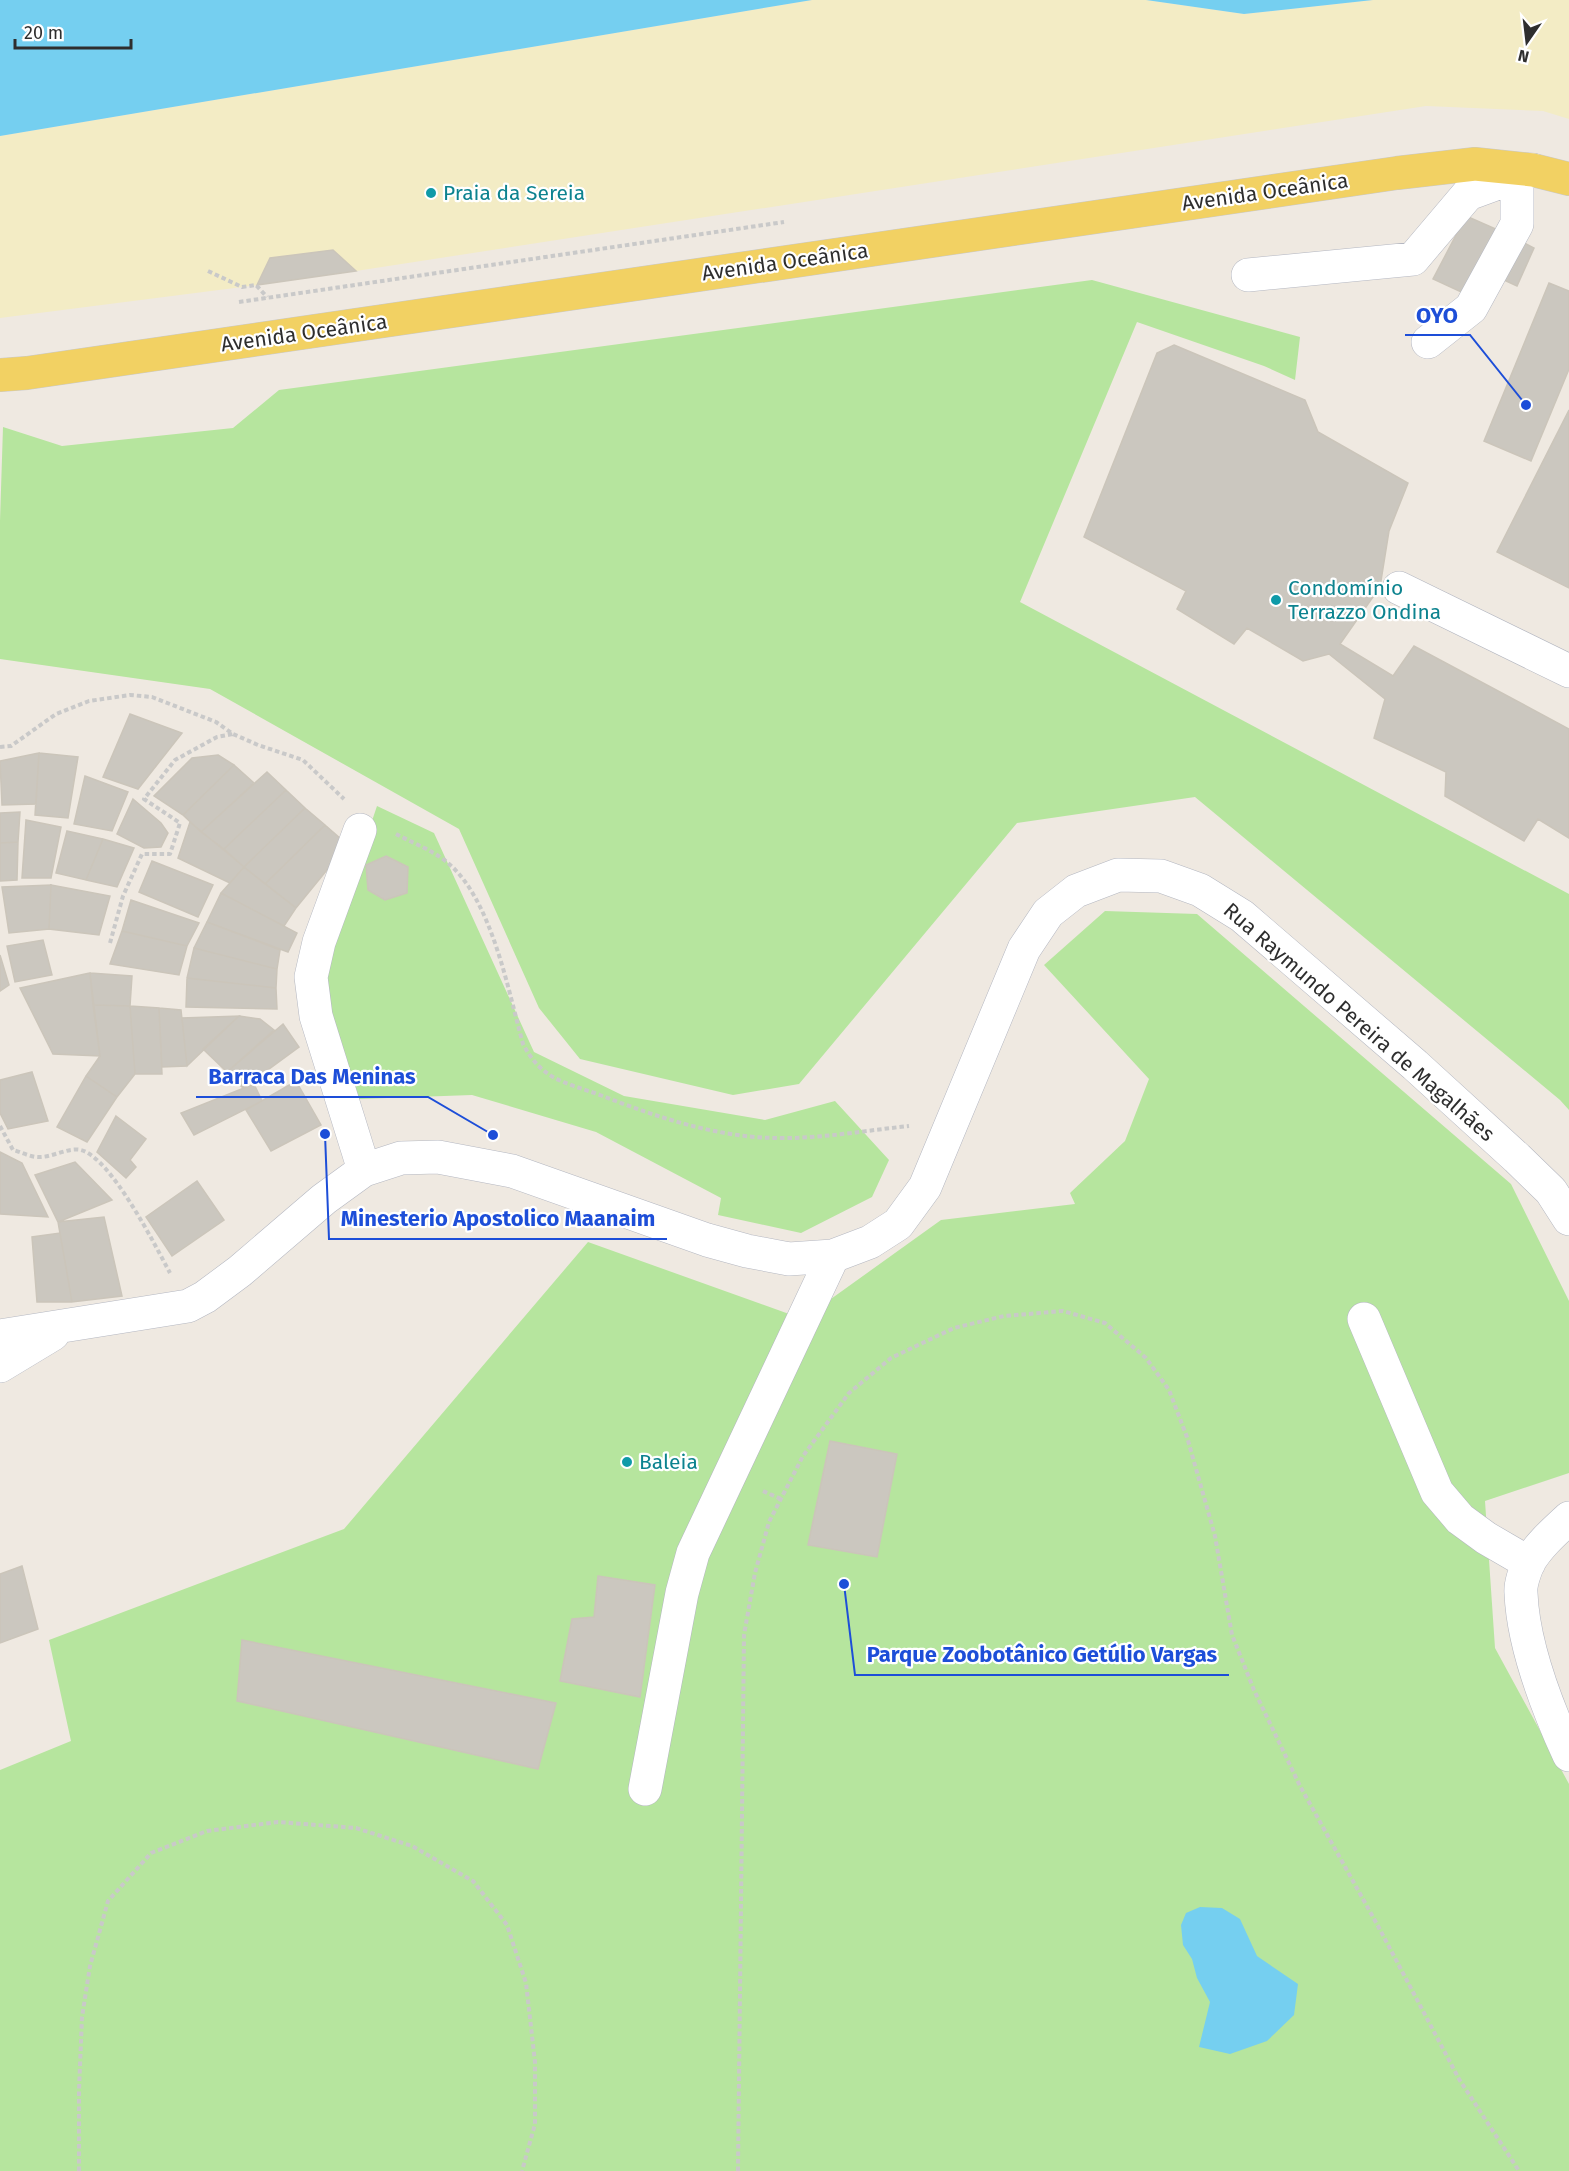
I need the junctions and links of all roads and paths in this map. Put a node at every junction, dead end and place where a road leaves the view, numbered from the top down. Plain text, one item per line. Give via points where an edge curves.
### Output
1 (1525, 173) junction
2 (1569, 179) edge
3 (208, 271) dead end
4 (1248, 275) dead end
5 (267, 297) dead end
6 (1428, 342) dead end
7 (0, 375) edge
8 (1399, 588) dead end
9 (1569, 671) edge
10 (233, 734) junction
11 (0, 747) edge
12 (360, 830) joint
13 (393, 833) dead end
14 (110, 943) dead end
15 (952, 1122) junction
16 (0, 1126) edge
17 (364, 1170) junction
18 (1569, 1219) edge
19 (833, 1256) junction
20 (188, 1306) junction
21 (1364, 1319) dead end
22 (68, 1325) junction
23 (0, 1336) edge
24 (0, 1366) edge
25 (1569, 1518) edge
26 (1529, 1563) junction
27 (1556, 1688) edge
28 (1569, 1755) edge
29 (645, 1789) dead end
30 (79, 2171) edge
31 (522, 2171) edge
32 (738, 2171) edge
33 (1519, 2171) edge

1 - 2 main road, Avenida Oceânica
1 - 4 street via 1468,194 1413,259
1 - 6 street via 1517,224 1471,308
1 - 7 main road, Avenida Oceânica via 1475,164 1397,173
3 - 5 path via 242,287 256,285
8 - 9 street
10 - 11 path via 216,722 152,697 130,695 89,701 56,714 11,747
10 - 12 path via 303,760 340,793
10 - 14 path via 218,737 176,760 144,799 180,823 170,854 142,854 123,896
12 - 17 street via 319,942 311,977 316,1016
13 - 15 path via 449,863 474,894 491,928 523,1044 532,1060 550,1076 654,1117 734,1134 790,1138
15 - 18 street, Rua Raymundo Pereira de Magalhães via 1024,949 1048,913 1076,891 1118,875 1161,876 1200,890 1242,916 1517,1158 1551,1191
15 - 19 street, Rua Raymundo Pereira de Magalhães via 925,1187 898,1224 870,1242
16 - 20 path via 13,1150 39,1158 79,1149 89,1154 115,1180
17 - 19 street, Rua Raymundo Pereira de Magalhães via 401,1158 438,1157 512,1171 737,1248 789,1259
17 - 20 street, Rua Raymundo Pereira de Magalhães via 240,1271
19 - 29 street via 693,1552
20 - 22 street
21 - 26 street via 1437,1492 1460,1519
22 - 23 street
22 - 24 street
25 - 26 street
26 - 27 street via 1520,1591 1527,1633
27 - 28 street
30 - 31 path via 82,2017 90,1966 108,1901 152,1853 207,1831 278,1822 356,1828 412,1846 473,1881 507,1925 526,1983 535,2062 536,2124
32 - 33 path via 744,1635 769,1522 803,1456 849,1394 891,1358 954,1328 1004,1316 1063,1311 1105,1323 1146,1358 1169,1390 1187,1437 1215,1536 1232,1635 1254,1690 1300,1786 1459,2079

